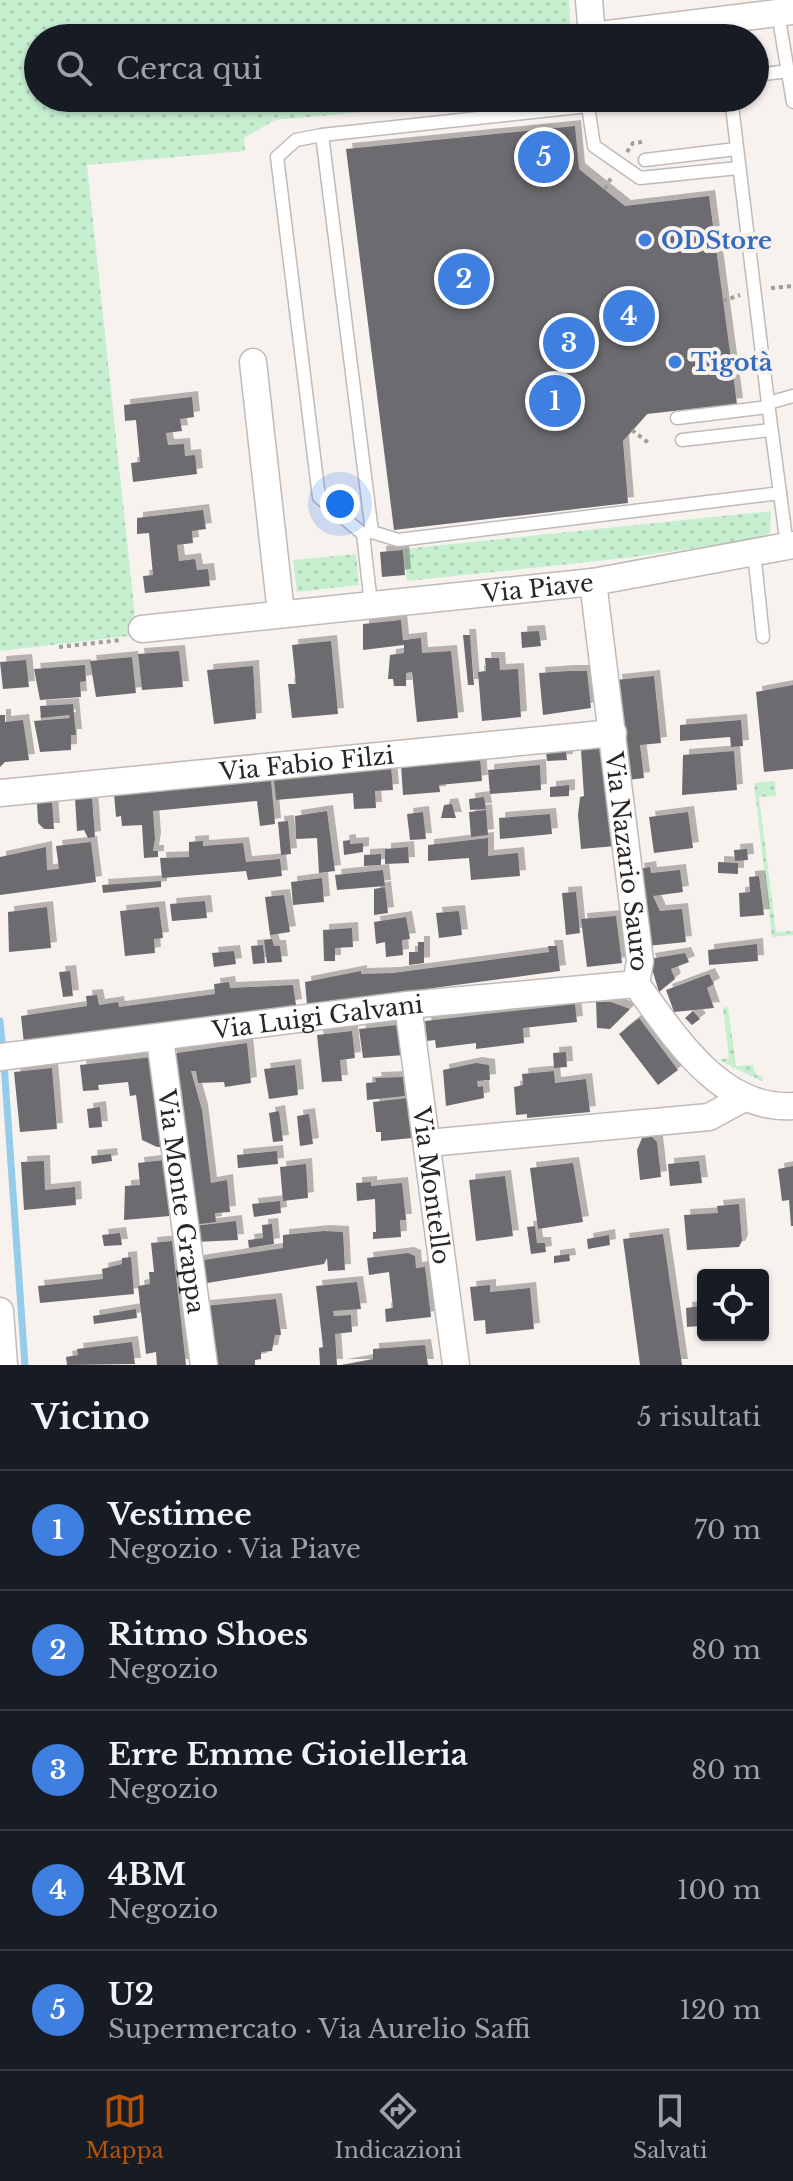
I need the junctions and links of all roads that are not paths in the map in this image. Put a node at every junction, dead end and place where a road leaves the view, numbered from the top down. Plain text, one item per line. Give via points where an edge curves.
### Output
1 (589, 0) edge
2 (786, 12) edge
3 (723, 19) edge
4 (591, 24) edge
5 (684, 24) edge
6 (789, 71) junction
7 (769, 73) edge
8 (793, 102) edge
9 (533, 112) edge
10 (589, 112) edge
11 (732, 112) edge
12 (322, 135) junction
13 (736, 149) junction
14 (645, 160) dead end
15 (738, 168) junction
16 (253, 362) dead end
17 (793, 396) edge
18 (768, 405) junction
19 (677, 418) dead end
20 (771, 430) junction
21 (682, 440) dead end
22 (780, 493) junction
23 (368, 533) junction
24 (790, 546) edge
25 (754, 552) junction
26 (593, 582) junction
27 (371, 604) junction
28 (281, 613) junction
29 (142, 629) road end
30 (763, 637) dead end
31 (613, 733) junction
32 (0, 793) edge
33 (636, 984) junction
34 (408, 1005) junction
35 (160, 1039) junction
36 (7, 1056) edge
37 (744, 1098) junction
38 (793, 1106) edge
39 (428, 1143) junction
40 (0, 1311) edge
41 (4, 1365) edge
42 (204, 1365) edge
43 (456, 1365) edge

1 - 4 street
2 - 3 street
2 - 6 lane
3 - 5 street
6 - 7 lane
6 - 8 lane
9 - 12 lane
10 - 15 lane via 594,146 640,178
11 - 13 lane
12 - 23 lane
12 - 23 lane via 296,140 277,157 319,497
13 - 14 lane
13 - 15 lane
15 - 18 lane
16 - 28 street
17 - 18 lane
18 - 19 lane
18 - 20 lane
20 - 21 lane
20 - 22 lane
22 - 23 lane via 398,540
22 - 24 lane
23 - 27 lane
24 - 25 street, Via Piave
25 - 26 street, Via Piave
25 - 30 lane
26 - 27 street, Via Piave
26 - 31 street, Via Nazario Sauro
27 - 28 street, Via Piave
28 - 29 street, Via Piave
31 - 32 street, Via Fabio Filzi
31 - 33 street, Via Nazario Sauro via 640,961
33 - 34 street, Via Luigi Galvani
33 - 37 street, Via Nazario Sauro via 706,1071
34 - 35 street, Via Luigi Galvani
34 - 39 street, Via Montello
35 - 36 street, Via Luigi Galvani
35 - 42 street, Via Monte Grappa
37 - 38 street
37 - 39 street via 709,1117
39 - 43 street, Via Montello
40 - 41 street

